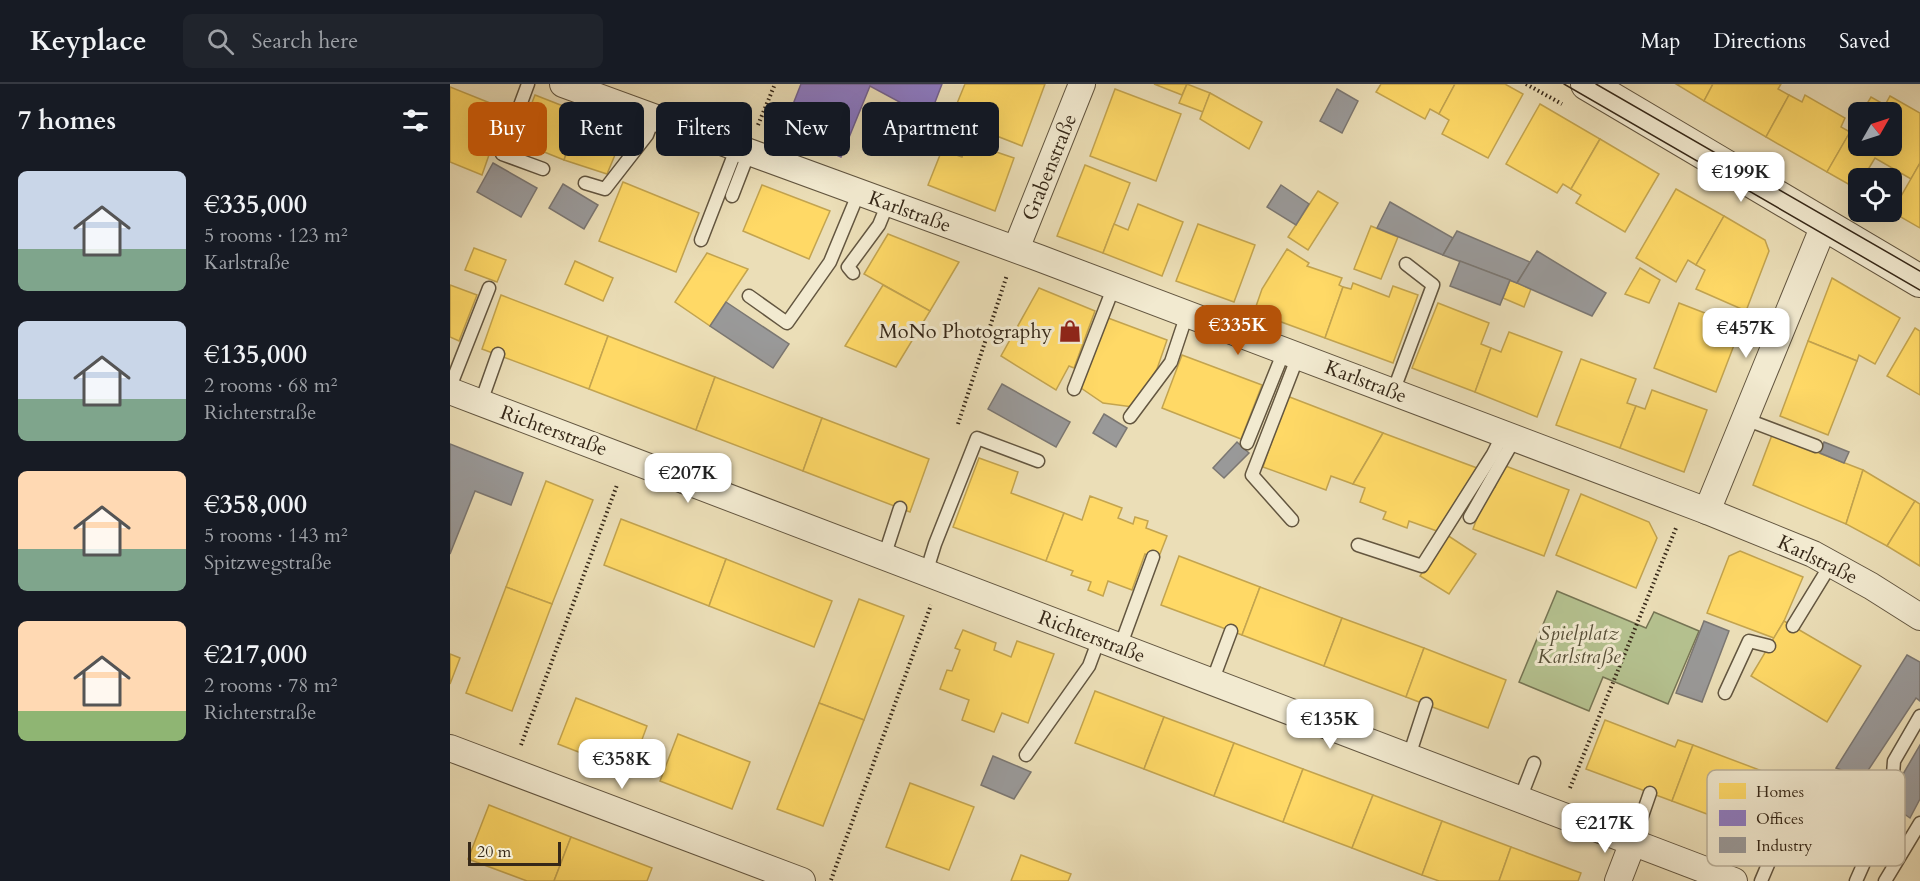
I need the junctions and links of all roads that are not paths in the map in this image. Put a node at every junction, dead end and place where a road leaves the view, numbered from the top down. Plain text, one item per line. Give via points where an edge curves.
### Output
1 (528, 84) edge
2 (563, 84) edge
3 (1082, 84) edge
4 (1587, 84) edge
5 (654, 117) joint
6 (752, 145) edge
7 (741, 156) edge
8 (743, 156) edge
9 (543, 169) dead end
10 (585, 183) dead end
11 (859, 192) junction
12 (732, 196) dead end
13 (888, 203) junction
14 (1824, 223) junction
15 (701, 240) dead end
16 (1016, 249) junction
17 (1406, 264) dead end
18 (853, 273) dead end
19 (1920, 281) edge
20 (1114, 286) junction
21 (489, 288) dead end
22 (749, 296) dead end
23 (1186, 314) junction
24 (1291, 353) junction
25 (498, 354) dead end
26 (450, 389) edge
27 (1074, 389) dead end
28 (1393, 392) junction
29 (481, 402) junction
30 (1130, 417) dead end
31 (1745, 419) junction
32 (1509, 436) junction
33 (1247, 443) dead end
34 (1816, 446) dead end
35 (1038, 461) dead end
36 (900, 508) dead end
37 (1707, 511) junction
38 (1470, 517) dead end
39 (1292, 520) dead end
40 (1358, 545) dead end
41 (884, 557) junction
42 (1153, 557) dead end
43 (1831, 564) junction
44 (933, 576) junction
45 (1920, 617) edge
46 (1793, 626) dead end
47 (1230, 631) dead end
48 (1109, 643) junction
49 (1769, 646) dead end
50 (1212, 682) junction
51 (1725, 693) dead end
52 (1426, 704) dead end
53 (1920, 716) edge
54 (450, 748) edge
55 (1026, 755) dead end
56 (1409, 756) junction
57 (1534, 763) dead end
58 (1893, 770) edge
59 (1650, 793) dead end
60 (1520, 799) junction
61 (1920, 823) edge
62 (1633, 842) junction
63 (1905, 848) edge
64 (1767, 866) edge
65 (1863, 866) edge
66 (1894, 866) edge
67 (786, 878) edge
68 (1618, 881) edge
69 (1734, 881) edge
70 (1761, 881) edge
71 (1856, 881) edge
72 (1885, 881) edge

1 - 9 lane via 502,154
2 - 5 street, Karlstraße
3 - 16 street, Grabenstraße
4 - 14 street
5 - 10 lane via 647,135 605,189
6 - 11 street, Karlstraße
7 - 15 lane
8 - 12 lane
11 - 13 street, Karlstraße
11 - 22 lane via 830,262 787,323
13 - 16 street, Karlstraße
13 - 18 lane via 879,225 848,267
14 - 19 street
14 - 31 street
16 - 20 street, Karlstraße
17 - 28 lane via 1433,285
20 - 23 street, Karlstraße
20 - 27 lane
21 - 26 lane
23 - 24 street, Karlstraße
23 - 30 lane via 1171,362
24 - 28 street, Karlstraße
24 - 33 lane
24 - 39 lane via 1252,475
25 - 29 lane
26 - 29 street, Richterstraße
28 - 32 street, Karlstraße
29 - 41 street, Richterstraße
31 - 34 lane
31 - 37 street
32 - 37 street, Karlstraße
32 - 38 lane
32 - 40 lane via 1493,454 1422,566
35 - 44 lane via 976,438 935,543
36 - 41 lane
37 - 43 street, Karlstraße
41 - 44 street, Richterstraße
42 - 48 lane
43 - 45 street, Karlstraße
43 - 46 lane
44 - 48 street, Richterstraße
47 - 50 lane
48 - 50 street, Richterstraße
48 - 55 lane
49 - 51 lane via 1749,641
50 - 56 street, Richterstraße
52 - 56 lane
53 - 58 lane via 1894,761
54 - 67 street
56 - 60 street, Richterstraße
57 - 60 lane
59 - 62 lane
60 - 62 street, Richterstraße
61 - 63 lane
62 - 68 street
62 - 69 street, Richterstraße
64 - 70 lane
65 - 71 lane
66 - 72 lane

